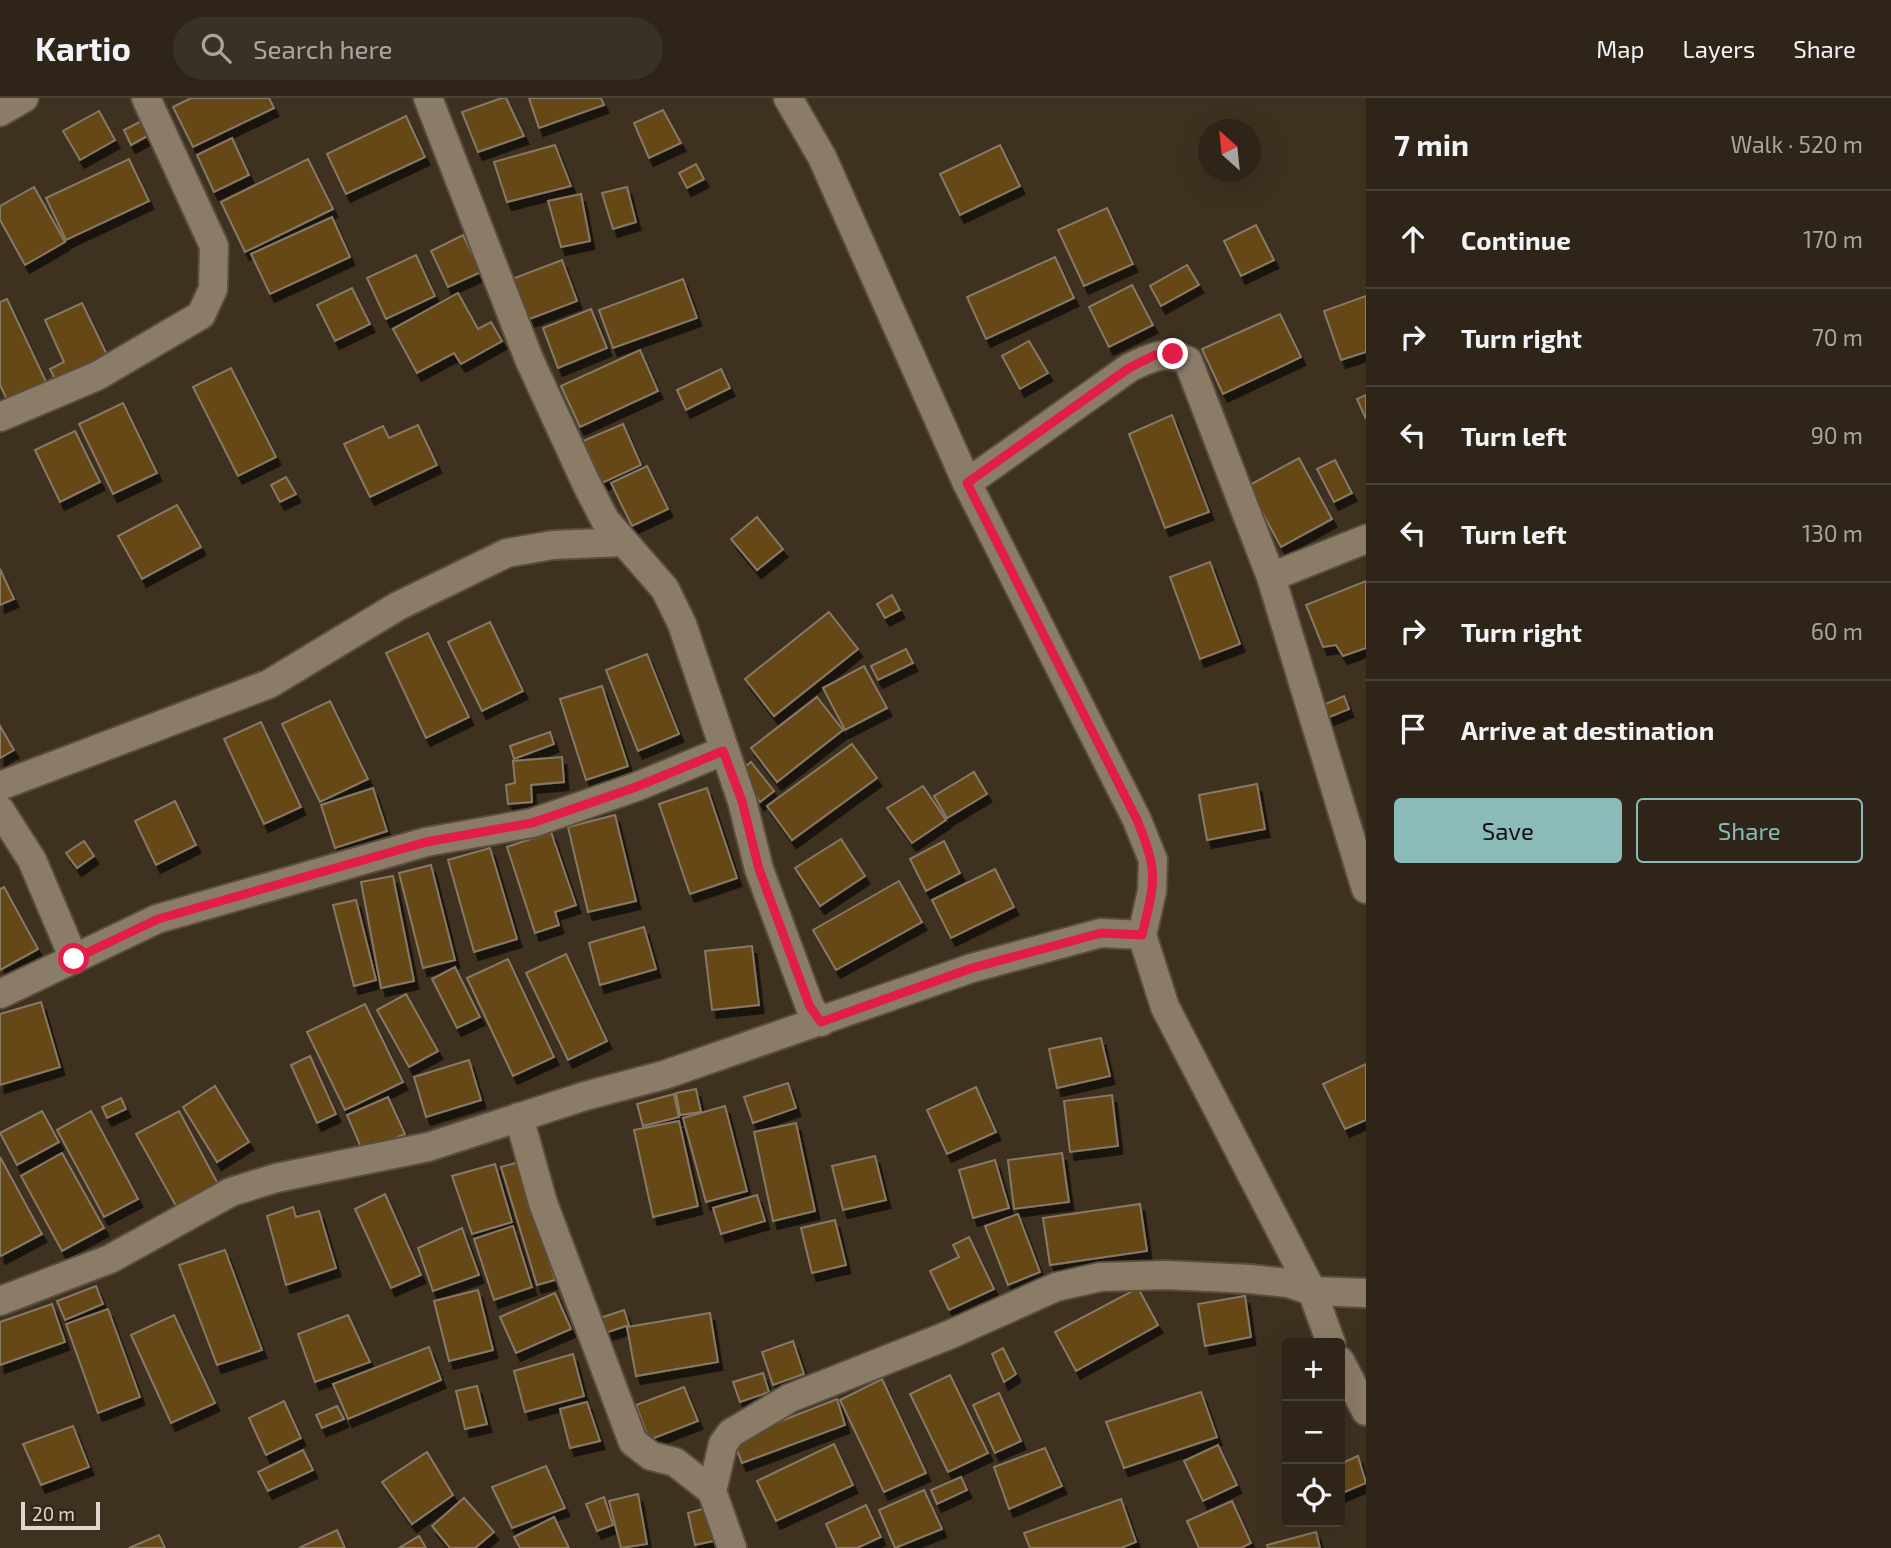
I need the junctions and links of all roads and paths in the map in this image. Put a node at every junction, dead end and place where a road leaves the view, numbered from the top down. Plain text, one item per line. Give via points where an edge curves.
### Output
1 (24, 98) edge
2 (146, 98) edge
3 (428, 98) edge
4 (788, 98) edge
5 (0, 111) edge
6 (0, 417) edge
7 (967, 483) junction
8 (1366, 539) edge
9 (623, 542) junction
10 (1271, 577) junction
11 (723, 751) junction
12 (0, 786) edge
13 (0, 810) edge
14 (1357, 828) edge
15 (1366, 889) edge
16 (1142, 935) junction
17 (74, 959) junction
18 (0, 995) edge
19 (812, 1019) junction
20 (519, 1117) junction
21 (1312, 1291) junction
22 (1366, 1293) edge
23 (0, 1301) edge
24 (1329, 1338) edge
25 (1345, 1371) edge
26 (1366, 1411) edge
27 (712, 1492) junction
28 (732, 1548) edge

1 - 5 street
2 - 6 street via 214,246 213,289 201,315 97,376
3 - 9 street via 529,359 605,520
4 - 7 street via 822,157
7 - 10 street via 1129,368 1155,355 1173,354 1188,361
7 - 16 street via 1153,860 1152,891
8 - 10 street
9 - 11 street via 665,589 682,624
9 - 12 street via 553,545 507,553 398,606 269,684
10 - 14 street
11 - 17 street via 532,823 426,842 158,919
11 - 19 street
13 - 17 street via 32,860
14 - 15 street
16 - 19 street via 1101,933
16 - 21 street via 1182,1044
17 - 18 street
19 - 20 street via 664,1075
20 - 23 street via 428,1147 276,1178 231,1192 110,1259
20 - 27 street via 542,1203 633,1442 651,1456 675,1462
21 - 22 street
21 - 24 street
21 - 27 street via 1288,1283 1166,1275 1100,1276 1056,1287 790,1398 746,1422 723,1444
25 - 26 street
27 - 28 street

